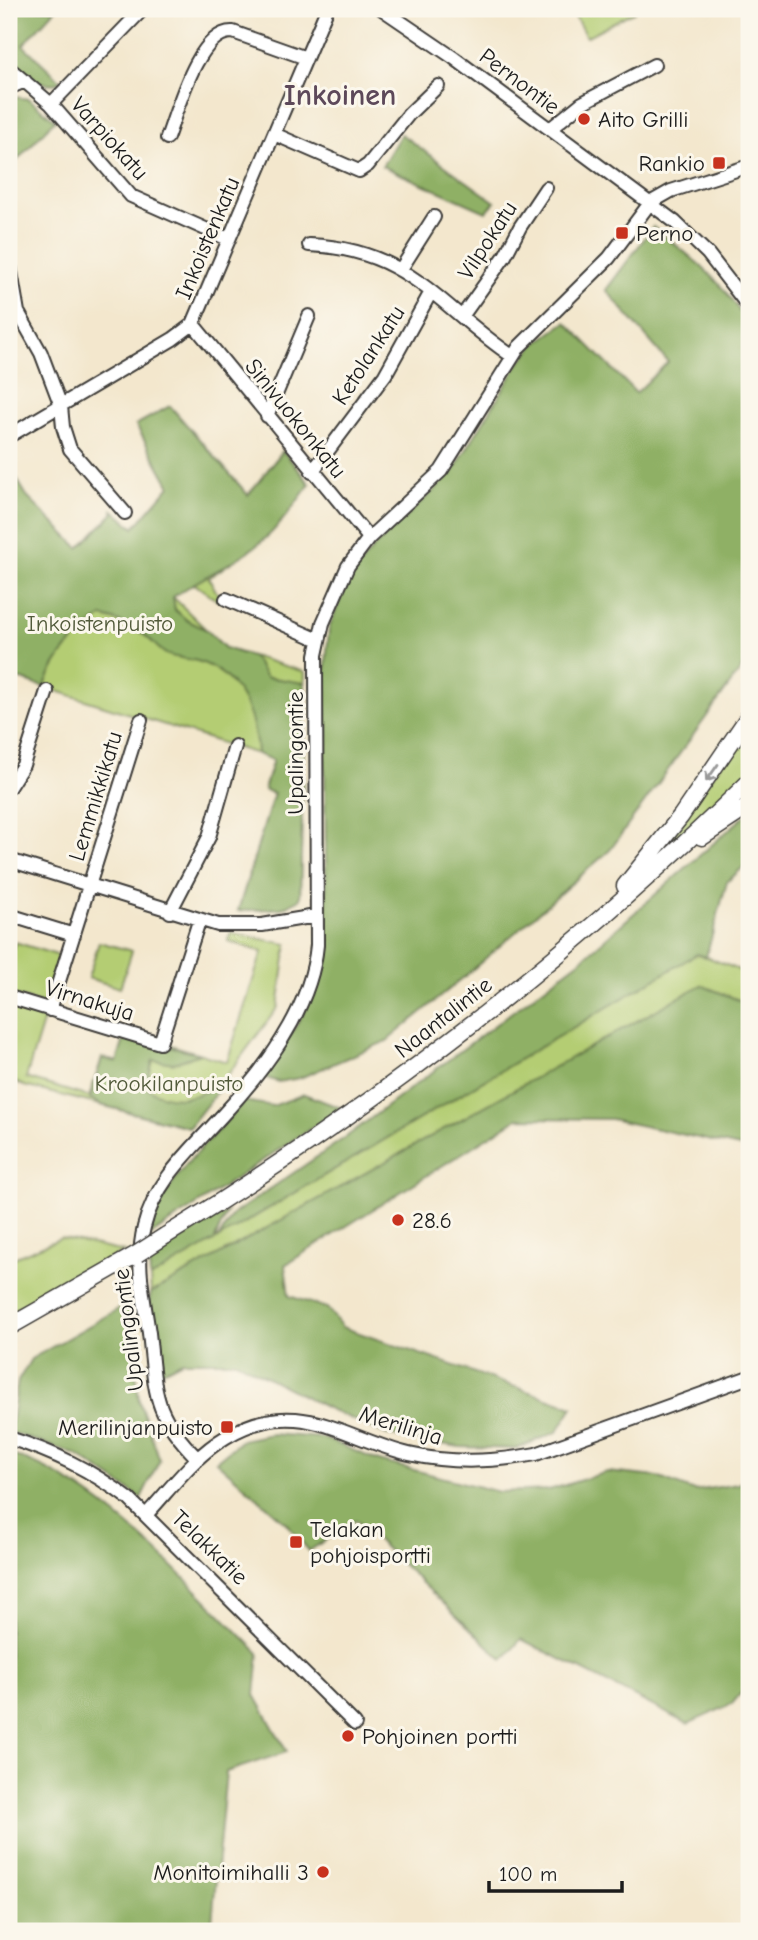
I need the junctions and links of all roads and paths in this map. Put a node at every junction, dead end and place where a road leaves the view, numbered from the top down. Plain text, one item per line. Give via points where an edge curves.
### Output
1 (143, 9) edge
2 (327, 9) edge
3 (383, 9) edge
4 (306, 58) junction
5 (654, 65) dead end
6 (9, 68) edge
7 (25, 81) junction
8 (438, 86) dead end
9 (9, 88) edge
10 (51, 104) junction
11 (550, 130) junction
12 (274, 134) junction
13 (167, 138) dead end
14 (749, 166) edge
15 (546, 188) dead end
16 (650, 203) junction
17 (434, 217) dead end
18 (228, 239) junction
19 (309, 245) dead end
20 (9, 260) edge
21 (401, 269) junction
22 (431, 292) junction
23 (749, 307) edge
24 (13, 313) edge
25 (463, 315) junction
26 (309, 316) dead end
27 (193, 324) junction
28 (512, 356) junction
29 (61, 406) junction
30 (267, 416) junction
31 (9, 436) edge
32 (312, 472) junction
33 (125, 513) dead end
34 (369, 538) junction
35 (226, 599) dead end
36 (318, 640) junction
37 (47, 691) dead end
38 (749, 716) edge
39 (141, 720) dead end
40 (235, 746) dead end
41 (749, 782) edge
42 (9, 787) edge
43 (749, 806) edge
44 (668, 859) junction
45 (9, 860) edge
46 (90, 885) junction
47 (170, 912) junction
48 (9, 915) edge
49 (316, 916) junction
50 (599, 919) junction
51 (199, 920) junction
52 (74, 935) junction
53 (9, 997) edge
54 (50, 1010) junction
55 (59, 1299) junction
56 (9, 1320) edge
57 (9, 1327) edge
58 (749, 1377) edge
59 (9, 1438) edge
60 (197, 1458) junction
61 (146, 1514) junction
62 (355, 1724) dead end

1 - 10 street
2 - 4 street, Inkoistenkatu
3 - 11 street, Pernontie
4 - 12 street, Inkoistenkatu
4 - 13 street via 233,32 222,33 195,64
5 - 11 street via 582,103
6 - 7 street, Varpiokatu
7 - 9 street
7 - 10 street, Varpiokatu
8 - 12 street via 359,171
10 - 18 street, Varpiokatu via 131,196
11 - 16 street, Pernontie
12 - 18 street, Inkoistenkatu
14 - 16 street, Upalingontie via 671,191
15 - 25 street, Vilpokatu
16 - 23 street, Pernontie via 708,254
16 - 28 street, Upalingontie via 609,258
17 - 21 street
18 - 27 street, Inkoistenkatu
19 - 21 street via 345,248
20 - 24 street
21 - 22 street
22 - 25 street
22 - 32 street, Ketolankatu via 385,375
24 - 29 street via 41,353
25 - 28 street
26 - 30 street
27 - 29 street, Inkoistenkatu
27 - 30 street, Sinivuokonkatu
28 - 34 street, Upalingontie via 441,471
29 - 31 street, Inkoistenkatu
29 - 33 street via 69,449
30 - 32 street, Sinivuokonkatu
32 - 34 street, Sinivuokonkatu
34 - 36 street, Upalingontie via 342,577
35 - 36 street
36 - 49 street, Upalingontie
37 - 42 street via 23,765
38 -> 50 main road via 681,816
39 - 46 street, Lemmikkikatu
40 - 47 street via 209,837
41 - 44 main road, Naantalintie
43 - 44 main road
44 - 50 main road, Naantalintie
45 - 46 street
46 - 47 street
46 - 52 street, Lemmikkikatu
47 - 51 street
48 - 52 street
49 - 51 street via 233,926
49 - 60 street, Upalingontie via 315,963 299,1008 244,1091 165,1180 144,1228 141,1278 159,1404 167,1425
50 - 55 main road, Naantalintie, bridge via 401,1078 246,1187
51 - 54 street, Virnakuja via 160,1043
52 - 54 street, Lemmikkikatu
53 - 54 street, Virnakuja
55 - 56 main road
55 - 57 main road
58 - 60 street, Merilinja via 536,1454 503,1460 417,1456 333,1425 293,1419 242,1429
59 - 61 street, Telakkatie via 96,1474
60 - 61 street, Merilinja
61 - 62 street, Telakkatie

